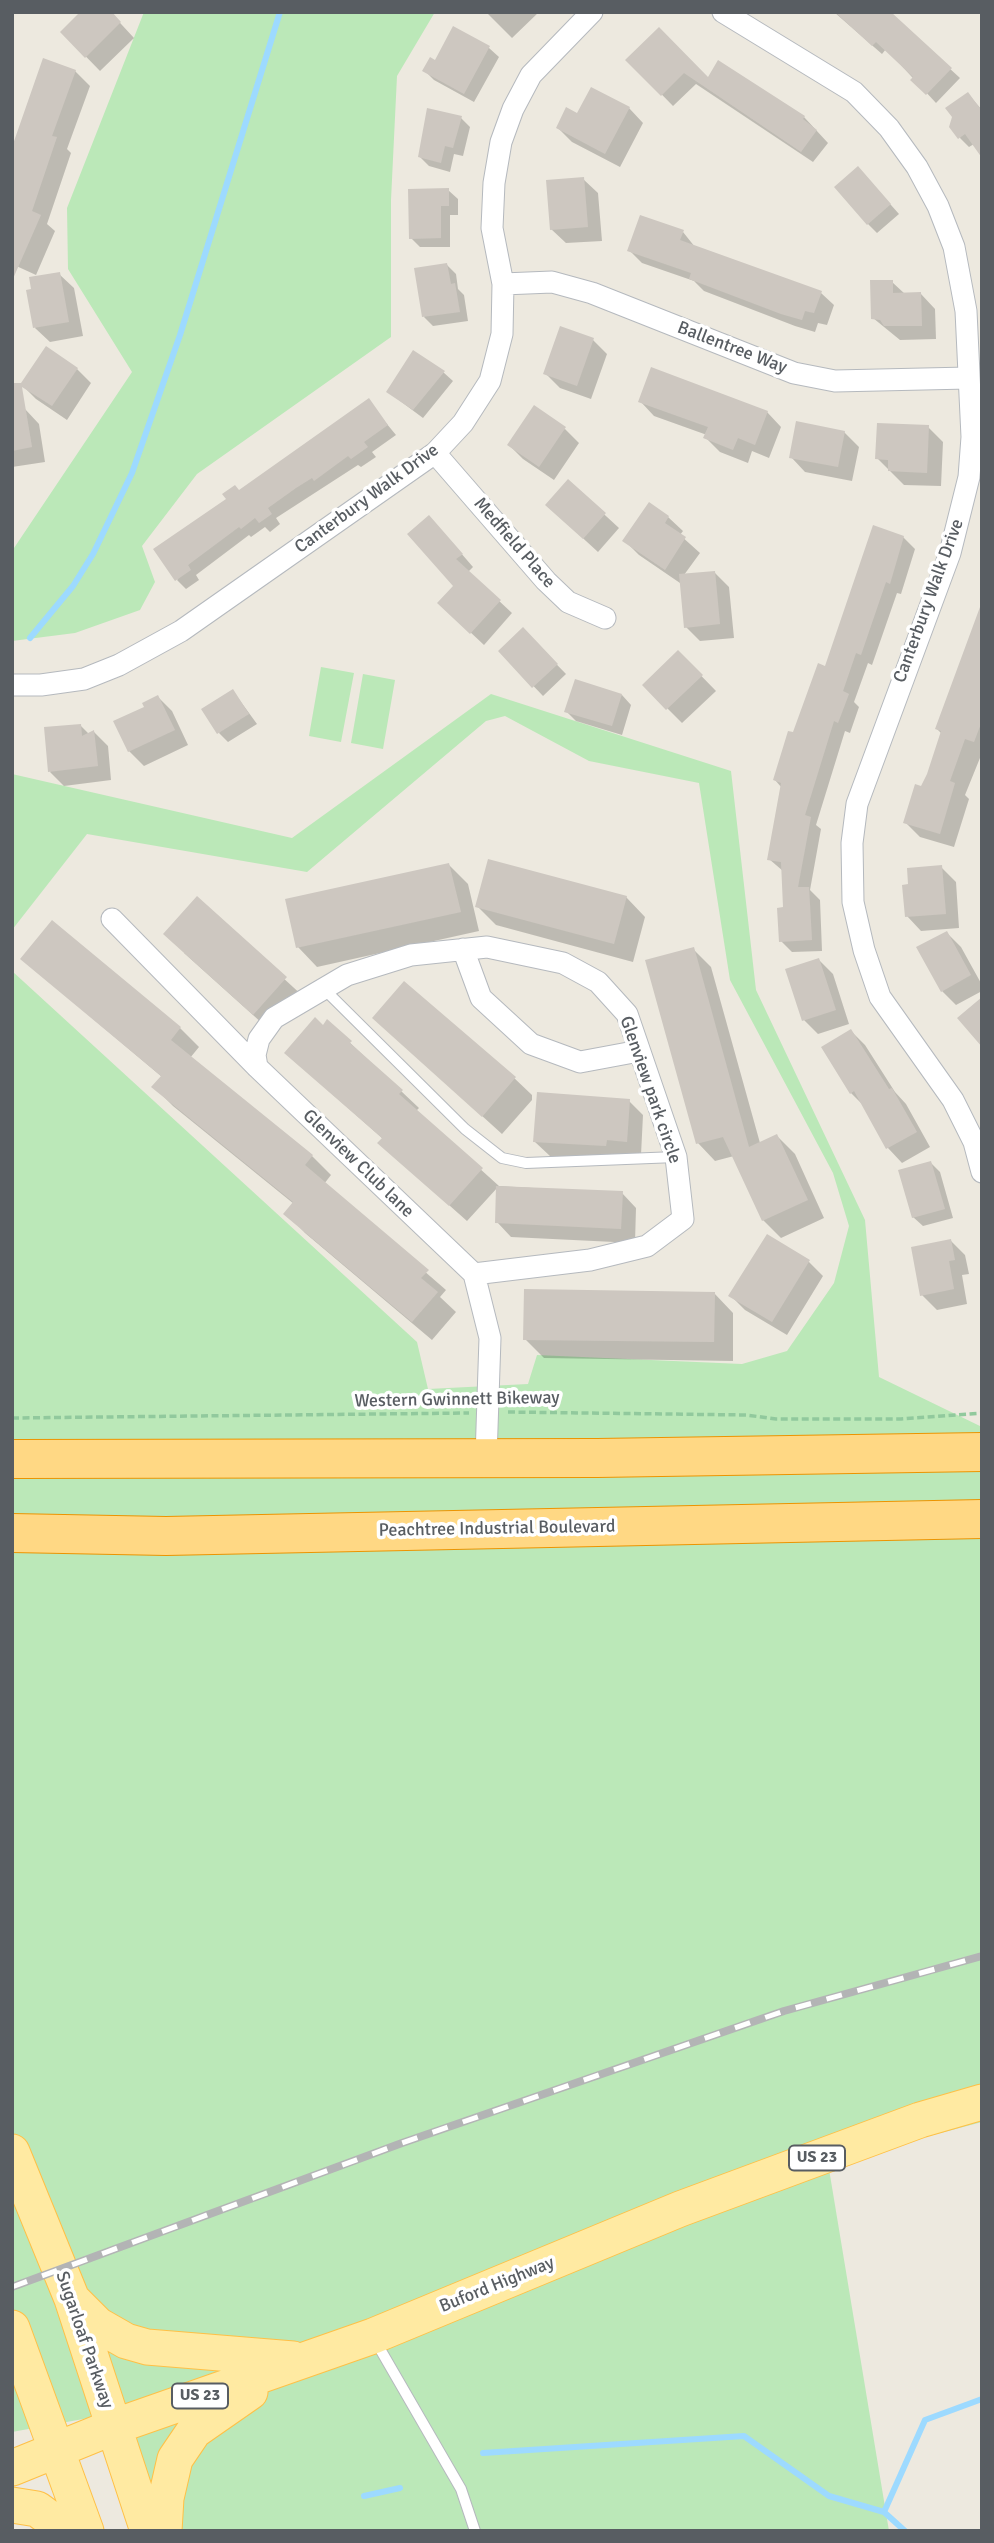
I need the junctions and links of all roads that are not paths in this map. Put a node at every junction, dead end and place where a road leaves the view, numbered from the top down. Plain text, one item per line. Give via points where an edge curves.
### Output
1 (592, 12) edge
2 (723, 12) edge
3 (503, 284) junction
4 (968, 378) junction
5 (436, 453) junction
6 (605, 618) dead end
7 (12, 685) edge
8 (113, 919) dead end
9 (463, 949) junction
10 (324, 989) junction
11 (639, 1051) junction
12 (257, 1067) junction
13 (676, 1157) junction
14 (982, 1172) edge
15 (474, 1274) junction
16 (982, 1452) edge
17 (486, 1458) junction
18 (12, 1459) edge
19 (982, 1519) edge
20 (13, 1533) edge
21 (982, 2102) edge
22 (12, 2152) edge
23 (72, 2299) junction
24 (12, 2328) edge
25 (373, 2336) junction
26 (294, 2363) junction
27 (113, 2427) junction
28 (58, 2448) junction
29 (12, 2468) edge
30 (12, 2505) edge
31 (67, 2531) edge
32 (86, 2531) edge
33 (148, 2531) edge
34 (164, 2531) edge
35 (475, 2531) edge

1 - 3 street, Canterbury Walk Drive via 531,75 501,142 492,228
2 - 4 street, Canterbury Walk Drive via 855,92 917,167 954,247 966,312
3 - 4 street, Ballentree Way via 552,282 579,289 794,373 835,381
3 - 5 street, Canterbury Walk Drive via 502,334 490,381 478,403
4 - 14 street, Canterbury Walk Drive via 972,437 960,517 857,804 852,866 853,902 880,997 953,1100 974,1142
5 - 6 street, Medfield Place via 546,581 568,602
5 - 7 street, Canterbury Walk Drive via 171,637 84,679
8 - 12 street, Glenview Club lane
9 - 10 street, Glenview park circle via 411,955 347,975
9 - 11 street, Glenview park circle via 487,947 563,963 598,982 627,1014
9 - 11 street via 481,998 531,1044 580,1062
10 - 12 street, Glenview park circle via 274,1018 259,1039
10 - 13 lane via 465,1129 502,1158 526,1163
11 - 13 street, Glenview park circle
12 - 15 street, Glenview Club lane
13 - 15 street, Glenview park circle via 683,1219 647,1246 590,1259
15 - 17 street via 490,1338
16 - 17 highway
17 - 18 highway
19 - 20 highway, Peachtree Industrial Boulevard via 180,1535
21 - 25 main road, Buford Highway / US 23 via 920,2120 680,2209
22 - 23 main road, Sugarloaf Parkway
23 - 26 main road via 98,2325 147,2347
23 - 27 main road, Sugarloaf Parkway
24 - 28 main road
25 - 26 main road, Buford Highway / US 23
25 - 35 lane via 461,2489
26 - 27 main road, Buford Highway / US 23
26 - 34 main road via 194,2431 173,2468
27 - 28 main road, Buford Highway / US 23
27 - 33 main road, Sugarloaf Parkway
28 - 29 main road, Buford Highway / US 23
28 - 32 main road
30 - 31 main road via 37,2509

